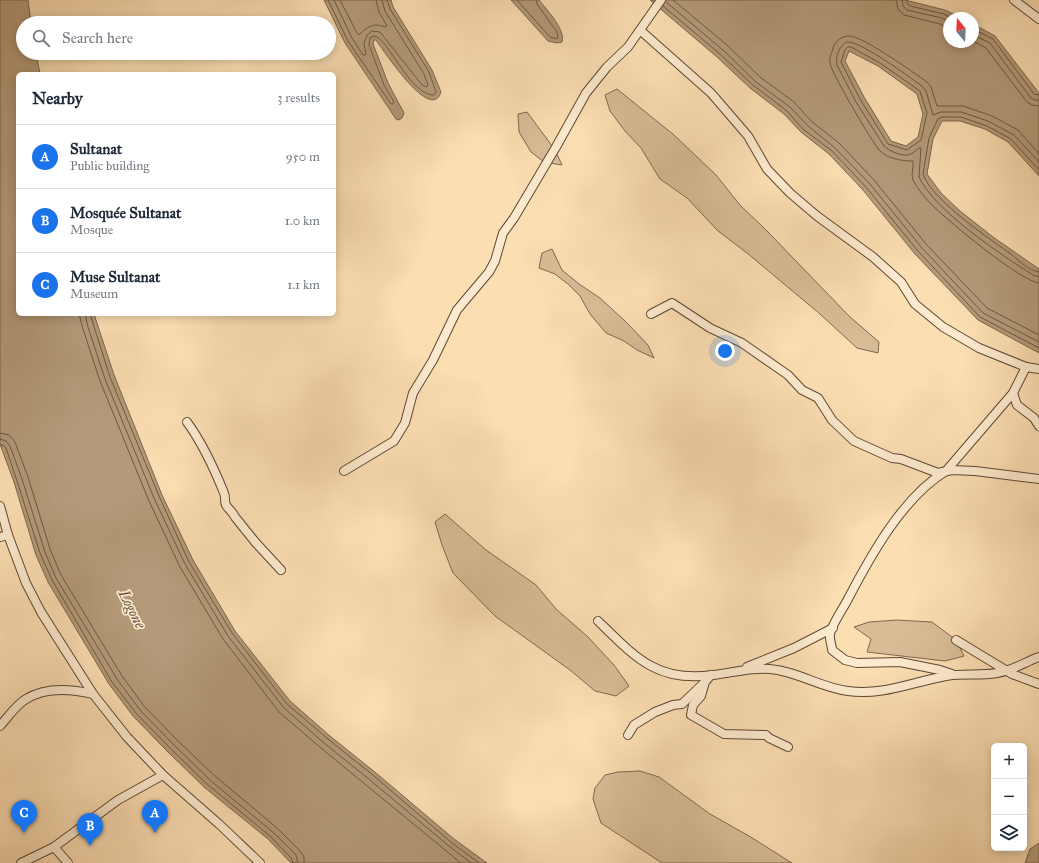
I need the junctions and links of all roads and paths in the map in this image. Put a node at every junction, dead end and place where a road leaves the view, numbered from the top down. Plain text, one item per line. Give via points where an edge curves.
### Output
1 (661, 0) edge
2 (1014, 0) edge
3 (1039, 19) edge
4 (640, 30) junction
5 (651, 314) dead end
6 (1026, 367) junction
7 (1039, 369) edge
8 (1013, 393) junction
9 (187, 422) dead end
10 (1039, 426) edge
11 (344, 471) dead end
12 (946, 471) junction
13 (1039, 479) edge
14 (0, 506) edge
15 (4, 536) edge
16 (281, 570) dead end
17 (598, 621) dead end
18 (833, 628) junction
19 (956, 640) dead end
20 (1039, 657) edge
21 (741, 670) junction
22 (1006, 670) junction
23 (953, 674) junction
24 (711, 676) junction
25 (705, 682) junction
26 (1039, 684) edge
27 (93, 694) junction
28 (0, 726) edge
29 (628, 735) dead end
30 (788, 747) dead end
31 (163, 774) junction
32 (54, 847) junction
33 (21, 863) edge
34 (68, 863) edge
35 (260, 863) edge

1 - 4 street
2 - 3 street
4 - 6 street via 711,93 748,136 767,168 790,192 901,282 915,304 943,327 979,348
4 - 11 street via 586,93 518,212 503,233 489,272 456,310 433,360 413,393 405,422 394,441
5 - 12 street via 672,303 710,328 742,343 788,375 802,390 818,398 832,420 854,441 892,458 938,473
6 - 7 street
6 - 8 street
8 - 10 street via 1018,405 1034,418
8 - 12 street
9 - 16 street via 212,463 226,495 227,507
12 - 13 street via 975,471
12 - 18 street via 919,493 884,538
14 - 15 street
15 - 27 street via 38,606
17 - 24 street via 635,656 654,668 676,675
18 - 21 street
18 - 23 street via 830,635 832,650 845,660 857,663 900,662
19 - 22 street
20 - 22 street
21 - 23 street via 785,671 834,688 859,692 886,691
21 - 24 street
22 - 23 street via 992,674
22 - 26 street
24 - 25 street
25 - 29 street via 682,704 655,712 634,725
25 - 30 street via 691,714 724,734 766,735
27 - 28 street via 63,690 37,694 26,699
27 - 31 street
31 - 32 street via 118,800
31 - 35 street
32 - 33 street
32 - 34 street

